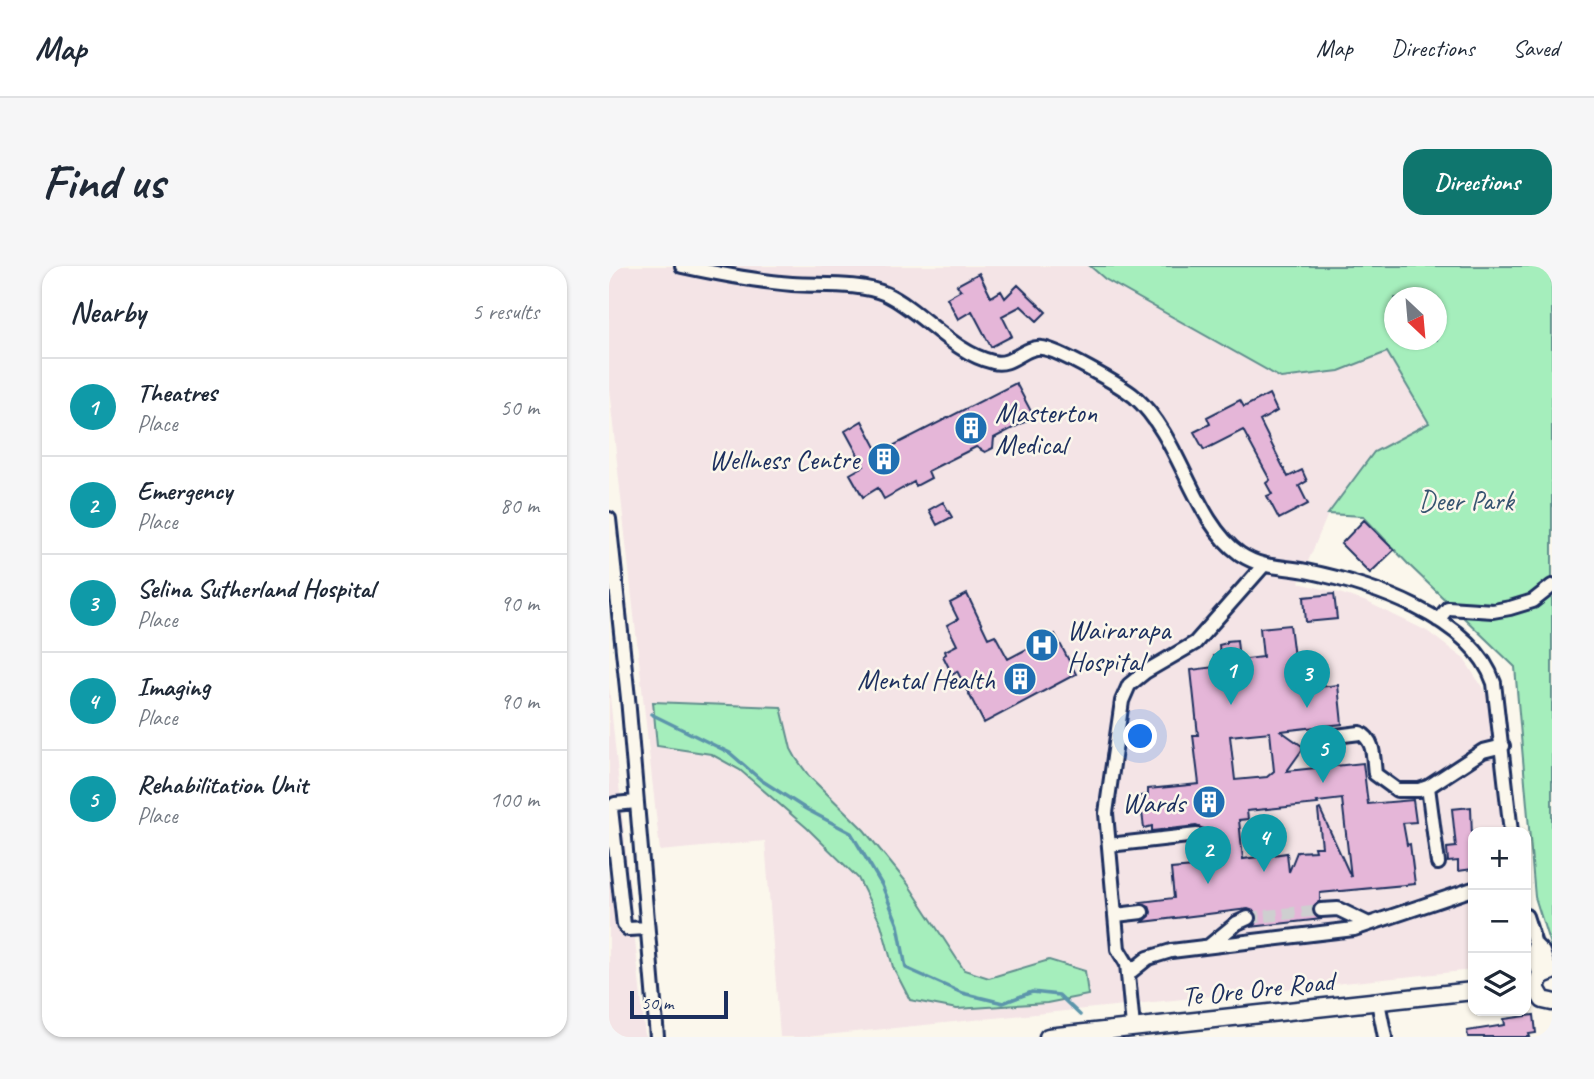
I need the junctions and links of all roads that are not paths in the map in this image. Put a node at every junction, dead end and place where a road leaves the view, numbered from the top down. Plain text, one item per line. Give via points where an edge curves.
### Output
1 (682, 266) edge
2 (609, 519) edge
3 (1263, 566) junction
4 (1552, 586) edge
5 (1437, 620) junction
6 (1328, 737) dead end
7 (1503, 746) junction
8 (1429, 788) junction
9 (636, 802) junction
10 (1511, 827) edge
11 (1197, 835) dead end
12 (1109, 845) junction
13 (1438, 863) dead end
14 (1470, 890) edge
15 (1321, 910) tunnel mouth
16 (1142, 912) dead end
17 (1116, 915) junction
18 (1248, 918) tunnel mouth
19 (1369, 924) junction
20 (647, 928) junction
21 (1531, 932) edge
22 (1209, 947) junction
23 (1129, 974) junction
24 (1541, 977) edge
25 (1468, 992) edge
26 (1378, 1002) junction
27 (1552, 1002) edge
28 (1133, 1027) junction
29 (657, 1037) edge
30 (1048, 1037) edge
31 (1385, 1037) edge

1 - 3 street via 732,277 848,286 886,294 993,363 1010,362 1042,348 1095,372 1145,407 1218,533
2 - 9 street
3 - 5 street via 1304,570 1381,591
3 - 12 street via 1195,643 1129,685 1122,701 1109,789
4 - 5 street via 1533,601 1493,611 1448,608
5 - 7 street via 1475,651 1490,671
6 - 8 street via 1365,735 1371,744 1375,774 1397,790
7 - 8 street via 1483,751
7 - 10 street
8 - 13 street
9 - 20 street
9 - 20 street via 615,804 611,809 624,925
11 - 12 street
12 - 17 street
14 - 19 street
15 - 19 street via 1338,909
16 - 17 street
17 - 23 street via 1118,949
18 - 22 street
19 - 22 street
20 - 29 street
21 - 24 street via 1543,952
22 - 23 street via 1148,958
23 - 28 street
24 - 27 main road via 1540,996
25 - 26 main road, Te Ore Ore Road
26 - 28 main road, Te Ore Ore Road
26 - 31 street
28 - 30 main road, Te Ore Ore Road

